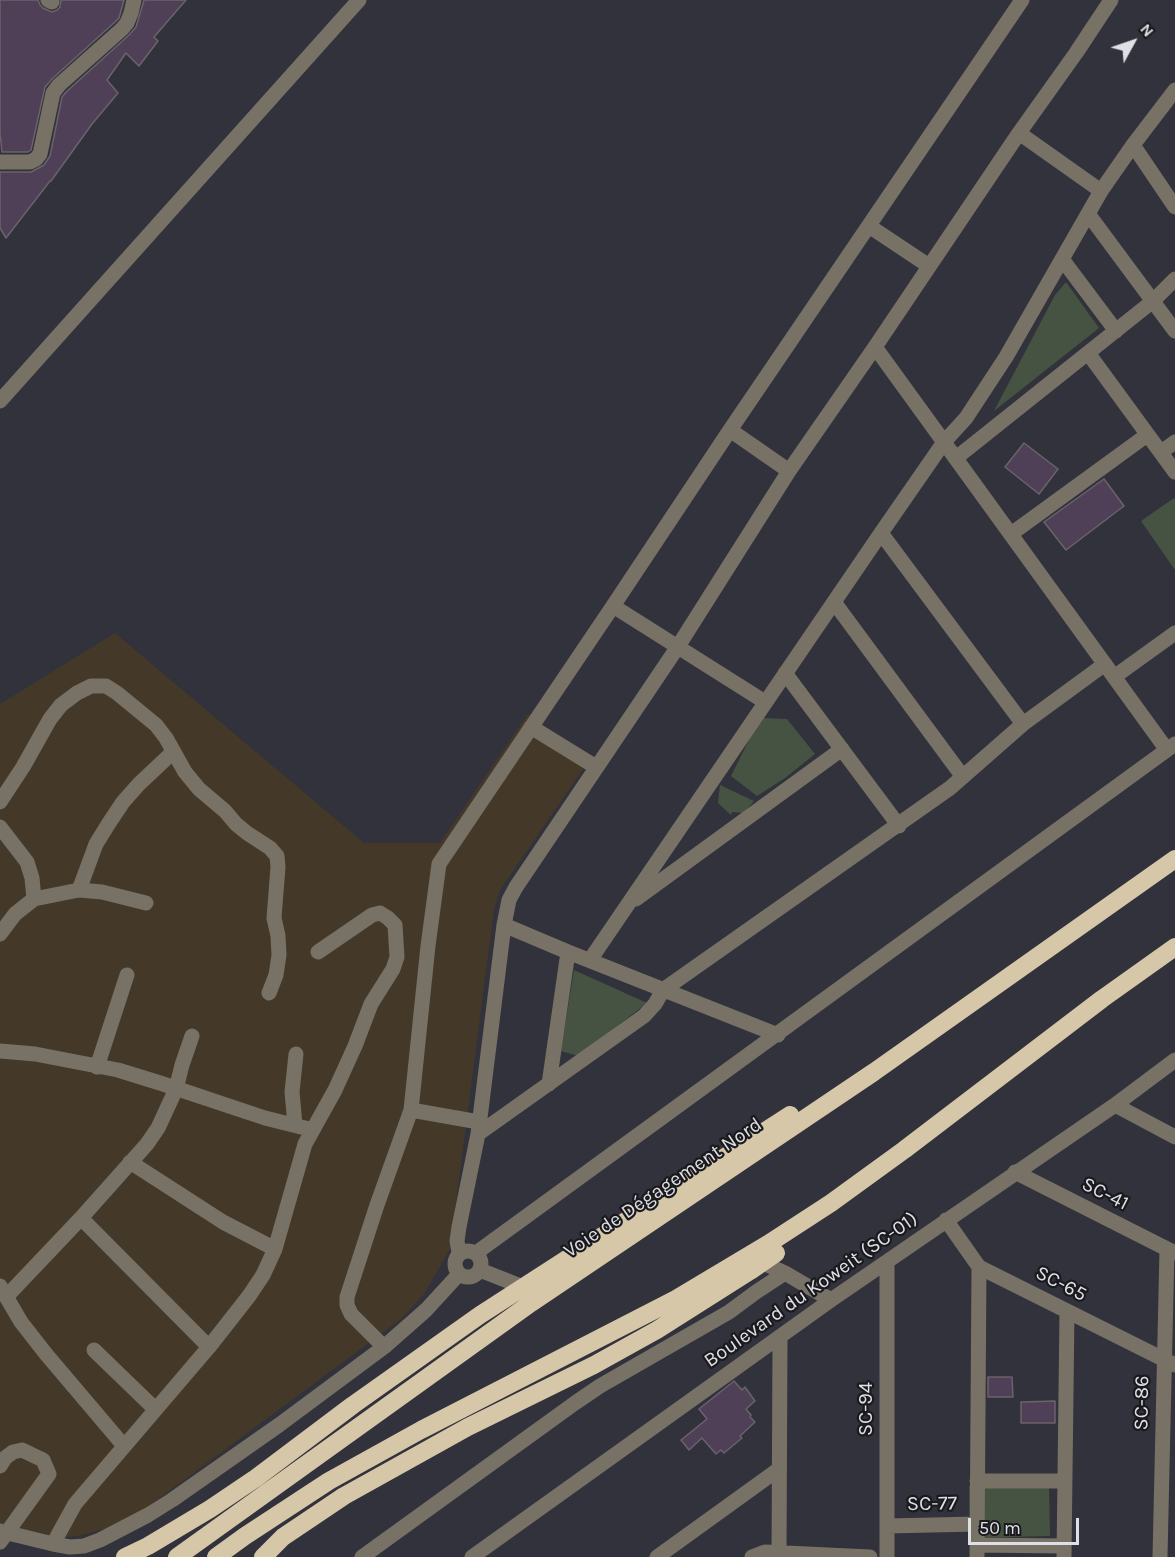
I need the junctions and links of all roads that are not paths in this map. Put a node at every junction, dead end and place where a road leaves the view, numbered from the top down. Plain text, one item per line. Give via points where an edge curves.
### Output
1 (134, 0) edge
2 (359, 0) edge
3 (1023, 0) edge
4 (1112, 0) edge
5 (1175, 90) edge
6 (1019, 133) junction
7 (1133, 145) junction
8 (0, 162) edge
9 (1101, 191) junction
10 (1175, 207) edge
11 (1089, 214) junction
12 (869, 226) junction
13 (1062, 259) junction
14 (930, 266) junction
15 (1175, 279) edge
16 (1153, 301) junction
17 (1116, 331) junction
18 (1175, 331) edge
19 (875, 347) junction
20 (1088, 353) junction
21 (0, 401) edge
22 (730, 430) junction
23 (1147, 435) junction
24 (944, 442) junction
25 (1175, 442) edge
26 (1161, 452) junction
27 (956, 458) junction
28 (789, 471) junction
29 (1175, 472) edge
30 (881, 533) junction
31 (1011, 534) junction
32 (834, 602) junction
33 (613, 606) junction
34 (1175, 633) edge
35 (677, 648) junction
36 (1105, 664) junction
37 (785, 673) junction
38 (1114, 677) junction
39 (765, 702) junction
40 (1023, 724) junction
41 (531, 727) junction
42 (1171, 747) edge
43 (842, 749) junction
44 (173, 752) junction
45 (596, 767) junction
46 (963, 777) junction
47 (0, 801) edge
48 (899, 826) junction
49 (0, 827) edge
50 (1175, 859) edge
51 (79, 890) junction
52 (34, 900) junction
53 (146, 903) dead end
54 (627, 906) junction
55 (504, 925) junction
56 (0, 934) edge
57 (1175, 946) edge
58 (318, 951) dead end
59 (568, 952) junction
60 (590, 960) junction
61 (127, 975) dead end
62 (663, 990) junction
63 (269, 993) dead end
64 (778, 1035) junction
65 (192, 1036) dead end
66 (0, 1051) edge
67 (296, 1054) dead end
68 (1175, 1060) edge
69 (97, 1067) junction
70 (874, 1072) junction
71 (549, 1084) junction
72 (176, 1089) junction
73 (1115, 1105) junction
74 (411, 1110) junction
75 (295, 1125) junction
76 (478, 1128) junction
77 (313, 1130) junction
78 (1175, 1137) edge
79 (904, 1150) junction
80 (130, 1162) junction
81 (1015, 1172) junction
82 (81, 1218) junction
83 (946, 1220) junction
84 (275, 1249) junction
85 (1171, 1251) edge
86 (459, 1253) junction
87 (476, 1253) junction
88 (887, 1262) junction
89 (761, 1263) junction
90 (979, 1267) junction
91 (480, 1270) junction
92 (785, 1273) junction
93 (459, 1274) junction
94 (523, 1287) junction
95 (3, 1291) edge
96 (831, 1300) junction
97 (1067, 1311) junction
98 (780, 1338) junction
99 (209, 1347) junction
100 (384, 1347) junction
101 (94, 1350) dead end
102 (1170, 1362) edge
103 (155, 1409) junction
104 (124, 1446) junction
105 (0, 1466) edge
106 (779, 1469) junction
107 (977, 1481) junction
108 (1065, 1481) junction
109 (977, 1524) junction
110 (887, 1526) junction
111 (3, 1535) edge
112 (53, 1544) junction
113 (977, 1551) edge
114 (1064, 1552) edge
115 (779, 1555) edge
116 (126, 1557) edge
117 (177, 1557) edge
118 (216, 1557) edge
119 (262, 1557) edge
120 (362, 1557) edge
121 (472, 1557) edge
122 (657, 1557) edge
123 (752, 1557) edge
124 (870, 1557) edge
125 (887, 1557) edge
126 (1160, 1557) edge

1 - 8 street via 122,29 53,93 36,159
2 - 21 street
3 - 12 street
4 - 6 street
5 - 7 street
6 - 9 street
6 - 14 street
7 - 9 street
7 - 10 street
9 - 11 street
11 - 13 street
11 - 16 street
12 - 14 street
12 - 22 street
13 - 17 street
13 - 24 street via 1006,357 966,418
14 - 19 street
15 - 16 street
16 - 17 street
16 - 18 street
17 - 20 street
19 - 24 street
19 - 28 street
20 - 23 street
20 - 27 street
22 - 28 street
22 - 33 street
23 - 26 street
23 - 31 street
24 - 27 street
24 - 30 street
25 - 26 street
26 - 29 street
27 - 31 street
28 - 35 street
30 - 32 street
30 - 40 street
31 - 36 street
32 - 37 street
32 - 46 street
33 - 35 street
33 - 41 street
34 - 38 street
35 - 39 street
35 - 45 street
36 - 38 street
36 - 40 street
37 - 39 street
37 - 43 street
38 - 42 street
39 - 54 street
40 - 46 street
41 - 45 street
41 - 74 street via 439,864
42 - 64 street
43 - 48 street
43 - 54 street
44 - 47 street via 156,725 117,693 106,686 91,686 61,705
44 - 51 street via 123,802 96,844
44 - 63 street via 199,789 277,856 274,918 279,955
45 - 55 street via 516,887
46 - 48 street
48 - 62 street
49 - 52 street via 27,862
50 - 70 highway, Voie de Dégagement Nord
51 - 52 street
51 - 53 street
52 - 56 street via 15,914
54 - 60 street
55 - 59 street
55 - 76 street
57 - 79 highway
58 - 77 street via 372,915 380,913 394,925 397,957 393,969 371,1004 335,1090
59 - 60 street
59 - 71 street
60 - 62 street
61 - 69 street
62 - 64 street
62 - 71 street via 644,1016
64 - 87 street
65 - 72 street
66 - 69 street
67 - 75 street via 292,1092
68 - 73 street, Boulevard du Koweit (SC-01)
69 - 72 street
70 - 94 highway via 814,1099
70 - 117 highway, Voie de Dégagement Nord via 531,1303
71 - 76 street
72 - 75 street
72 - 80 street via 158,1128
73 - 78 street
73 - 81 street, Boulevard du Koweit (SC-01)
74 - 76 street
74 - 100 street via 347,1297 351,1314
75 - 77 street
76 - 86 street via 459,1227
77 - 84 street via 305,1144
79 - 89 highway via 868,1186
79 - 118 highway via 831,1203 676,1299 420,1430 339,1476
80 - 82 street
80 - 84 street via 223,1222
81 - 83 street, Boulevard du Koweit (SC-01)
81 - 85 street, SC-41
82 - 95 street
82 - 99 street
83 - 88 street, Boulevard du Koweit (SC-01)
83 - 90 street, SC-65
84 - 99 street via 249,1296
85 - 102 street, SC-86
86 - 87 street
86 - 93 street via 454,1264
87 - 91 street
88 - 96 street, Boulevard du Koweit (SC-01)
88 - 110 street, SC-94
89 - 92 street
89 - 119 highway via 657,1330 344,1496 283,1537
90 - 97 street, SC-65
90 - 107 street
91 - 93 street via 471,1277
91 - 94 street
92 - 96 street
92 - 120 street via 729,1312 600,1386
93 - 100 street
94 - 116 highway via 256,1478 172,1533
95 - 104 street via 21,1322
96 - 98 street, Boulevard du Koweit (SC-01)
97 - 102 street, SC-65
97 - 108 street
98 - 106 street
98 - 121 street, Boulevard du Koweit (SC-01)
99 - 103 street
100 - 112 street via 148,1515 84,1546
101 - 103 street
102 - 126 street, SC-86
103 - 104 street
104 - 112 street via 75,1504
105 - 111 street via 13,1452 22,1450 43,1460 49,1474
106 - 115 street
106 - 122 street
107 - 108 street
107 - 109 street
108 - 114 street
109 - 110 street, SC-77
109 - 113 street
110 - 125 street, SC-94
111 - 112 street
113 - 114 street
115 - 123 street via 765,1552
115 - 124 street

